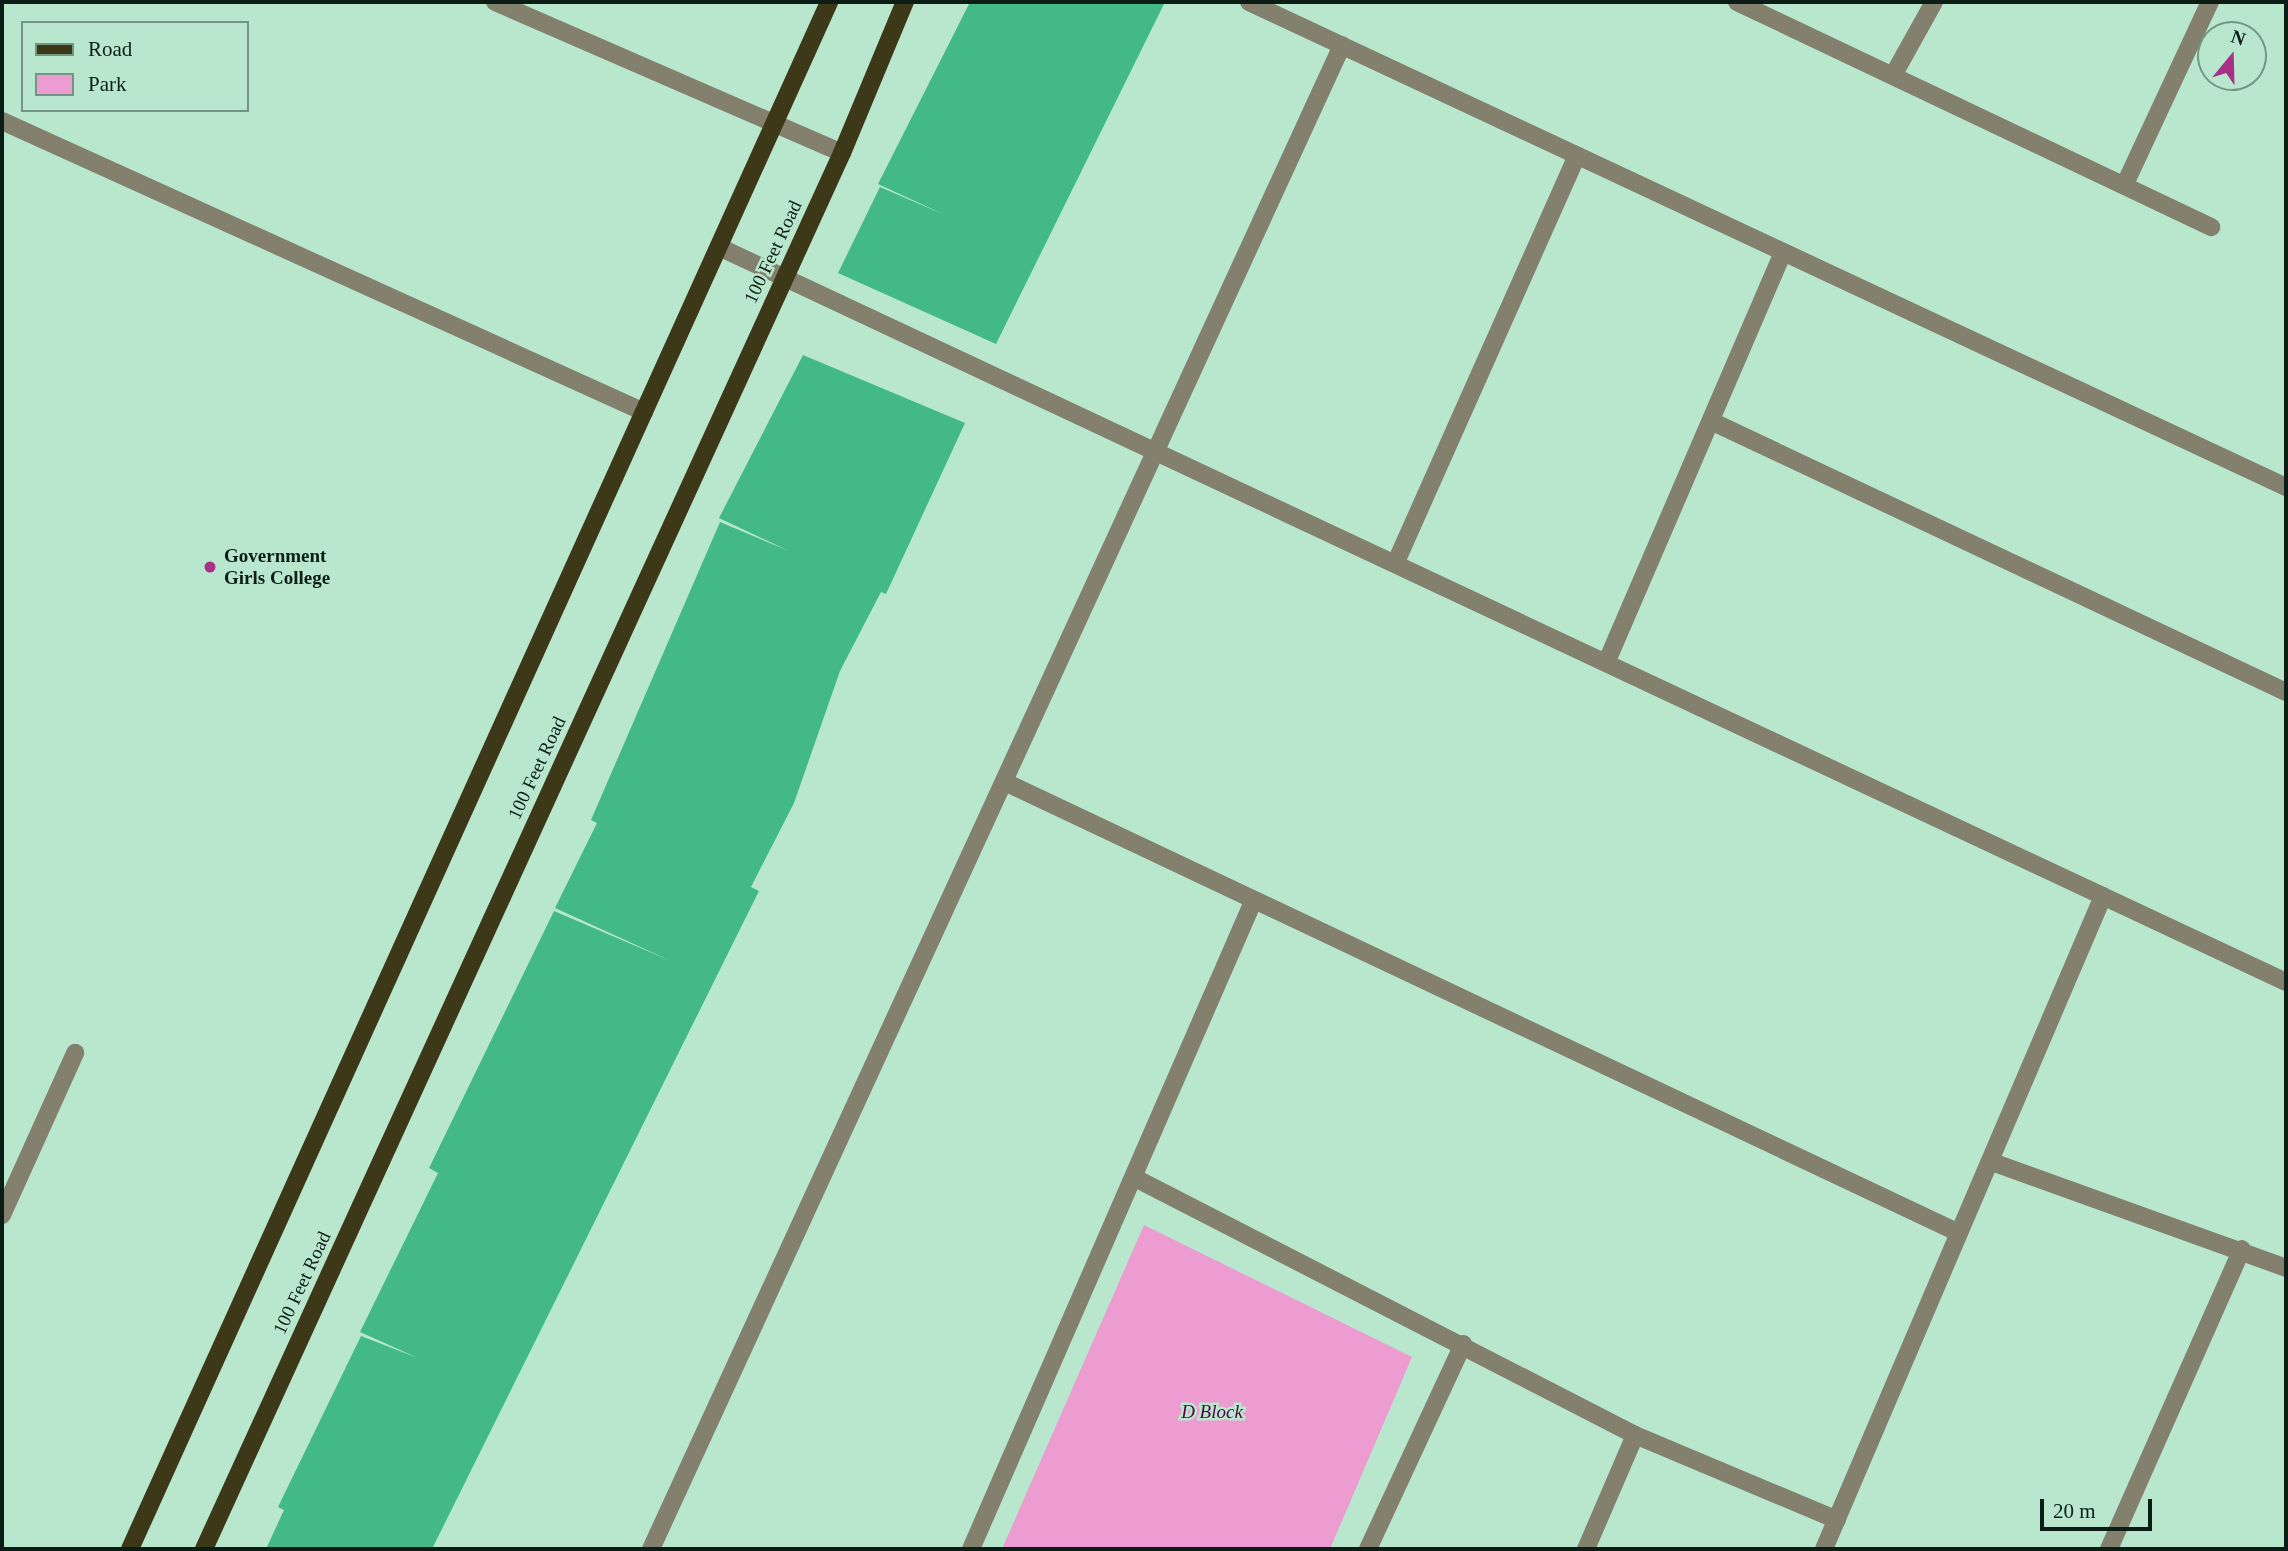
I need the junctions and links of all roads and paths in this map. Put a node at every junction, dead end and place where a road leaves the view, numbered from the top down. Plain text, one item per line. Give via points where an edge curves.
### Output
1 (495, 2) edge
2 (829, 2) edge
3 (905, 2) edge
4 (1737, 2) edge
5 (1934, 2) edge
6 (2210, 2) edge
7 (1252, 3) edge
8 (1342, 45) junction
9 (1895, 72) junction
10 (2, 121) edge
11 (775, 125) junction
12 (842, 153) junction
13 (1577, 155) junction
14 (2125, 184) junction
15 (2211, 227) dead end
16 (719, 247) junction
17 (1783, 252) junction
18 (785, 274) junction
19 (644, 412) junction
20 (1713, 422) junction
21 (1158, 450) junction
22 (2286, 488) edge
23 (1396, 562) junction
24 (1607, 662) junction
25 (2286, 692) edge
26 (1007, 783) junction
27 (2103, 896) junction
28 (1252, 904) junction
29 (2286, 982) edge
30 (75, 1053) dead end
31 (1992, 1162) junction
32 (1137, 1180) junction
33 (2, 1215) edge
34 (1957, 1232) junction
35 (2242, 1249) junction
36 (2286, 1268) edge
37 (1463, 1344) junction
38 (1634, 1435) junction
39 (1837, 1520) junction
40 (130, 1549) edge
41 (204, 1549) edge
42 (651, 1549) edge
43 (971, 1549) edge
44 (1368, 1549) edge
45 (1586, 1549) edge
46 (1824, 1549) edge
47 (2109, 1549) edge

1 - 11 street
2 - 11 main road
3 - 12 main road, 100 Feet Road
4 - 9 street
5 - 9 street
6 - 14 street
7 - 8 street
8 - 13 street
8 - 21 street
9 - 14 street
10 - 19 street
11 - 12 street
11 - 16 main road
12 - 18 main road, 100 Feet Road
13 - 17 street
13 - 23 street
14 - 15 street
16 - 18 street
16 - 19 main road
17 - 20 street
17 - 22 street
18 - 21 street
18 - 41 main road, 100 Feet Road
19 - 40 main road
20 - 24 street
20 - 25 street
21 - 23 street
21 - 26 street
23 - 24 street
24 - 27 street
26 - 28 street
26 - 42 street
27 - 29 street
27 - 31 street
28 - 32 street
28 - 34 street
30 - 33 street
31 - 34 street
31 - 35 street
32 - 37 street
32 - 43 street
34 - 39 street
35 - 36 street
35 - 47 street
37 - 38 street
37 - 44 street
38 - 39 street
38 - 45 street
39 - 46 street

